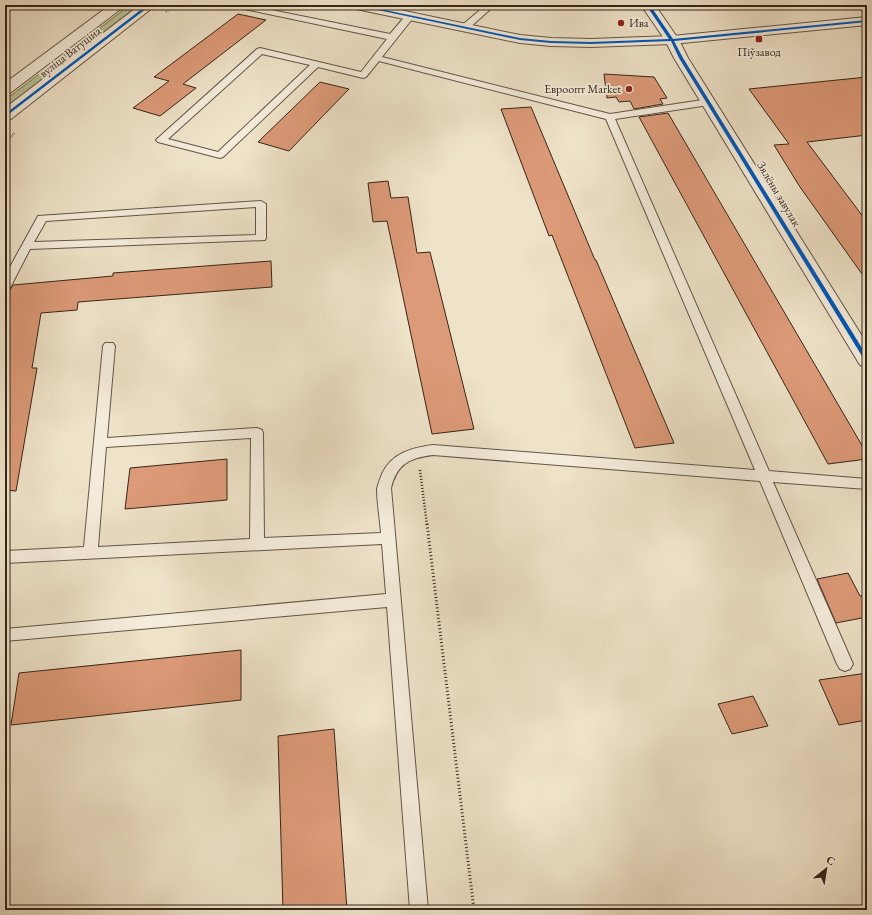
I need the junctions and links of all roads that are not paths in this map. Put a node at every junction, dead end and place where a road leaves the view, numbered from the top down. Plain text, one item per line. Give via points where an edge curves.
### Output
1 (119, 5) edge
2 (149, 5) edge
3 (235, 5) edge
4 (356, 5) edge
5 (491, 5) edge
6 (648, 5) edge
7 (410, 16) junction
8 (867, 21) edge
9 (464, 28) junction
10 (391, 37) junction
11 (672, 40) junction
12 (377, 58) junction
13 (316, 64) junction
14 (5, 90) edge
15 (709, 102) junction
16 (5, 116) edge
17 (610, 116) junction
18 (27, 246) junction
19 (5, 286) edge
20 (109, 346) dead end
21 (867, 360) edge
22 (100, 443) junction
23 (763, 476) junction
24 (867, 484) edge
25 (387, 538) junction
26 (257, 545) junction
27 (90, 553) junction
28 (5, 558) edge
29 (392, 600) junction
30 (5, 635) edge
31 (845, 664) dead end
32 (419, 910) edge

1 - 14 street, вуліца Ватуціна
2 - 16 street, вуліца Ватуціна
3 - 10 lane
4 - 7 street
5 - 9 lane
6 - 11 street, Зялёны завулак
7 - 9 street
7 - 10 lane
8 - 11 street
9 - 11 street via 551,42
10 - 12 lane
11 - 15 street, Зялёны завулак
12 - 13 lane via 363,75
12 - 17 lane
13 - 13 lane via 260,51 161,140 220,155
15 - 17 lane
15 - 21 street, Зялёны завулак
17 - 23 lane
18 - 18 lane via 42,218 261,204 261,238
18 - 19 lane
20 - 22 lane
22 - 26 lane via 257,433
22 - 27 lane
23 - 24 lane
23 - 25 lane via 433,450 418,451 395,464 386,475 384,488
23 - 31 lane
25 - 26 lane
25 - 29 lane
26 - 27 lane
27 - 28 lane
29 - 30 lane
29 - 32 lane

